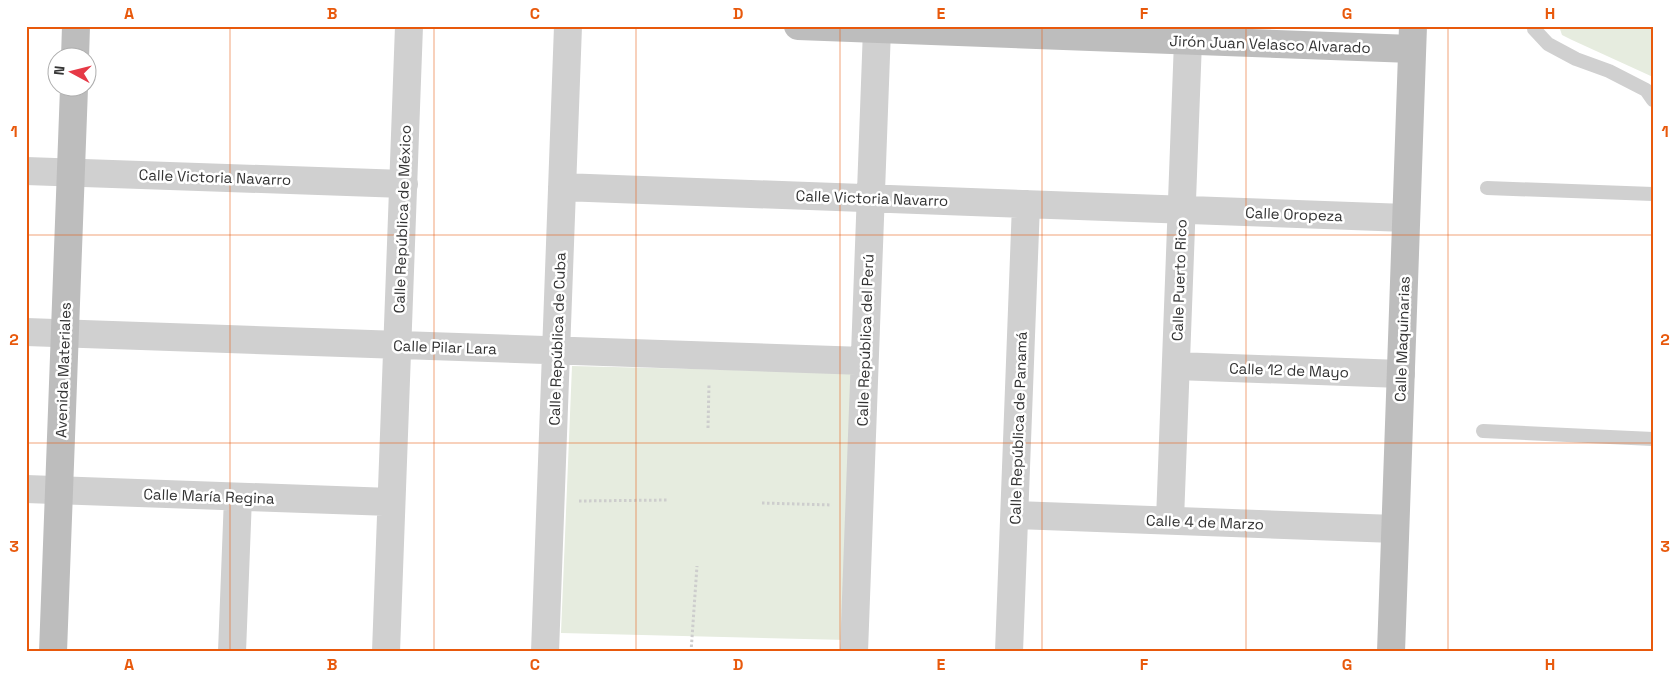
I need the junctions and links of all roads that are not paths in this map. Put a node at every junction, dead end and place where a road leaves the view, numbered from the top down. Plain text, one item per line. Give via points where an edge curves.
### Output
1 (76, 26) edge
2 (409, 26) edge
3 (568, 26) edge
4 (798, 26) edge
5 (1534, 26) edge
6 (877, 29) junction
7 (1413, 38) edge
8 (1188, 40) junction
9 (75, 48) edge
10 (74, 98) edge
11 (1653, 100) edge
12 (26, 171) edge
13 (70, 172) junction
14 (404, 184) junction
15 (562, 187) junction
16 (1487, 188) dead end
17 (1653, 194) edge
18 (870, 198) junction
19 (1026, 204) junction
20 (1182, 209) junction
21 (1406, 218) junction
22 (26, 332) edge
23 (64, 334) junction
24 (398, 345) junction
25 (556, 350) junction
26 (864, 361) junction
27 (1176, 366) junction
28 (1401, 374) junction
29 (1483, 431) dead end
30 (1653, 439) edge
31 (26, 489) edge
32 (59, 490) junction
33 (238, 497) junction
34 (391, 502) junction
35 (1014, 515) junction
36 (1170, 520) junction
37 (1395, 529) junction
38 (53, 652) edge
39 (232, 652) edge
40 (386, 652) edge
41 (545, 652) edge
42 (854, 652) edge
43 (1009, 652) edge
44 (1391, 652) edge

1 - 9 street
2 - 14 street, Calle República de México
3 - 15 street, Calle República de Cuba
4 - 6 street, Jirón Juan Velasco Alvarado
5 - 11 lane via 1548,44 1646,90
6 - 8 street, Jirón Juan Velasco Alvarado
6 - 18 street, Calle República del Perú
7 - 8 street, Jirón Juan Velasco Alvarado
7 - 21 street, Calle Maquinarias
8 - 20 street, Calle Puerto Rico
10 - 13 street, Avenida Materiales
12 - 13 street, Calle Victoria Navarro
13 - 14 street, Calle Victoria Navarro
13 - 23 street, Avenida Materiales
14 - 24 street, Calle República de México
15 - 18 street, Calle Victoria Navarro
15 - 25 street, Calle República de Cuba
16 - 17 lane
18 - 19 street, Calle Victoria Navarro
18 - 26 street, Calle República del Perú
19 - 20 street, Calle Victoria Navarro
19 - 35 street, Calle República de Panamá
20 - 21 street, Calle Oropeza
20 - 27 street, Calle Puerto Rico
21 - 28 street, Calle Maquinarias
22 - 23 street, Calle Pilar Lara
23 - 24 street, Calle Pilar Lara
23 - 32 street, Avenida Materiales
24 - 25 street, Calle Pilar Lara
24 - 34 street, Calle República de México
25 - 26 street, Calle Pilar Lara
25 - 41 street, Calle República de Cuba
26 - 42 street, Calle República del Perú
27 - 28 street, Calle 12 de Mayo
27 - 36 street, Calle Puerto Rico
28 - 37 street, Calle Maquinarias
29 - 30 lane
31 - 32 street, Calle María Regina
32 - 33 street, Calle María Regina
32 - 38 street, Avenida Materiales
33 - 34 street, Calle María Regina
33 - 39 street
34 - 40 street, Calle República de México
35 - 36 street, Calle 4 de Marzo
35 - 43 street, Calle República de Panamá
36 - 37 street, Calle 4 de Marzo
37 - 44 street, Calle Maquinarias

